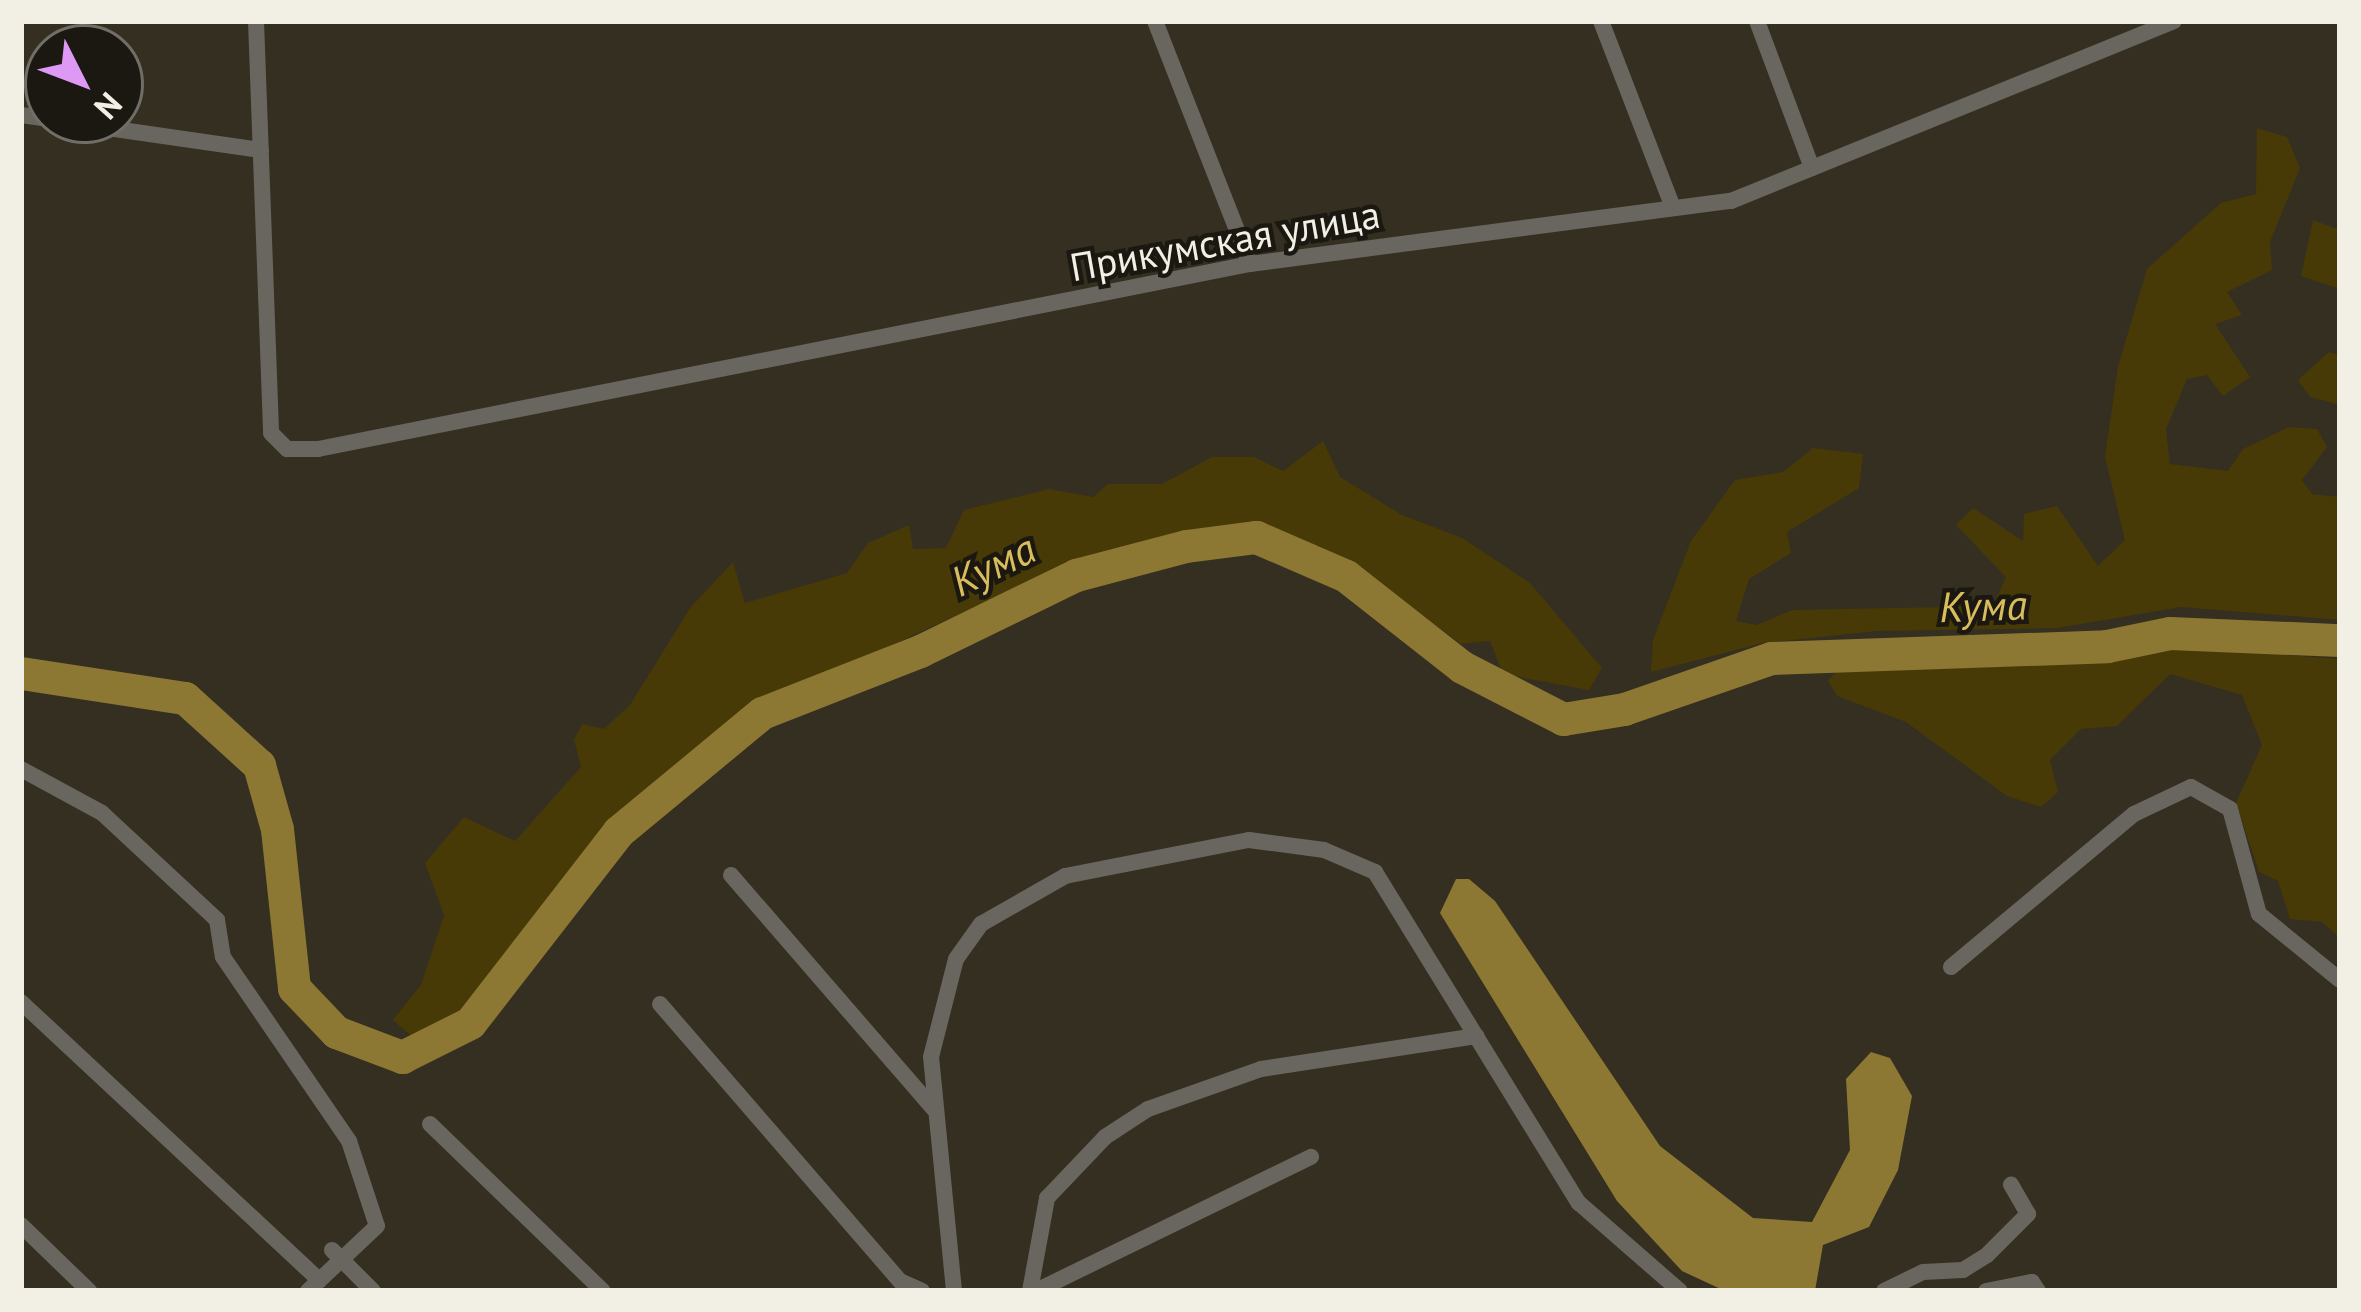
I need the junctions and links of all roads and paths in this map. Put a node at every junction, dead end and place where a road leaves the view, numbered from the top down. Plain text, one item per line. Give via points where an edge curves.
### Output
1 (281, 21) edge
2 (1155, 21) edge
3 (1601, 21) edge
4 (1757, 21) edge
5 (2174, 21) edge
6 (258, 26) edge
7 (144, 133) edge
8 (261, 150) junction
9 (1812, 168) junction
10 (1673, 208) junction
11 (1250, 263) junction
12 (21, 769) edge
13 (730, 875) dead end
14 (1951, 967) dead end
15 (2340, 980) edge
16 (21, 1002) edge
17 (660, 1004) dead end
18 (1476, 1036) junction
19 (934, 1109) junction
20 (430, 1124) dead end
21 (1311, 1157) dead end
22 (2011, 1185) dead end
23 (21, 1225) edge
24 (337, 1256) junction
25 (313, 1285) edge
26 (88, 1291) edge
27 (373, 1291) edge
28 (602, 1291) edge
29 (922, 1291) edge
30 (954, 1291) edge
31 (1033, 1291) edge
32 (1680, 1291) edge
33 (1884, 1291) edge
34 (1986, 1291) edge
35 (2038, 1291) edge

1 - 6 street
2 - 11 street
3 - 10 street
4 - 9 street
5 - 9 street, Прикумская улица
6 - 8 street
7 - 8 street
8 - 11 street, Прикумская улица via 271,433 287,449 464,424
9 - 10 street, Прикумская улица via 1731,201
10 - 11 street, Прикумская улица
12 - 24 street via 102,813 217,920 223,957 349,1142 377,1226
13 - 19 street
14 - 15 street via 2134,814 2191,787 2230,809 2259,914
16 - 25 street
17 - 29 street via 900,1281
18 - 19 street via 1375,872 1324,850 1250,839 1065,876 981,924 944,996 931,1057
18 - 31 street via 1261,1069 1148,1109 1105,1137 1047,1198
18 - 32 street via 1580,1203
19 - 30 street
20 - 28 street
21 - 31 street
22 - 33 street via 2028,1214 1987,1255 1963,1270 1923,1272
23 - 26 street
24 - 25 street
24 - 27 street
34 - 35 street via 2032,1282

